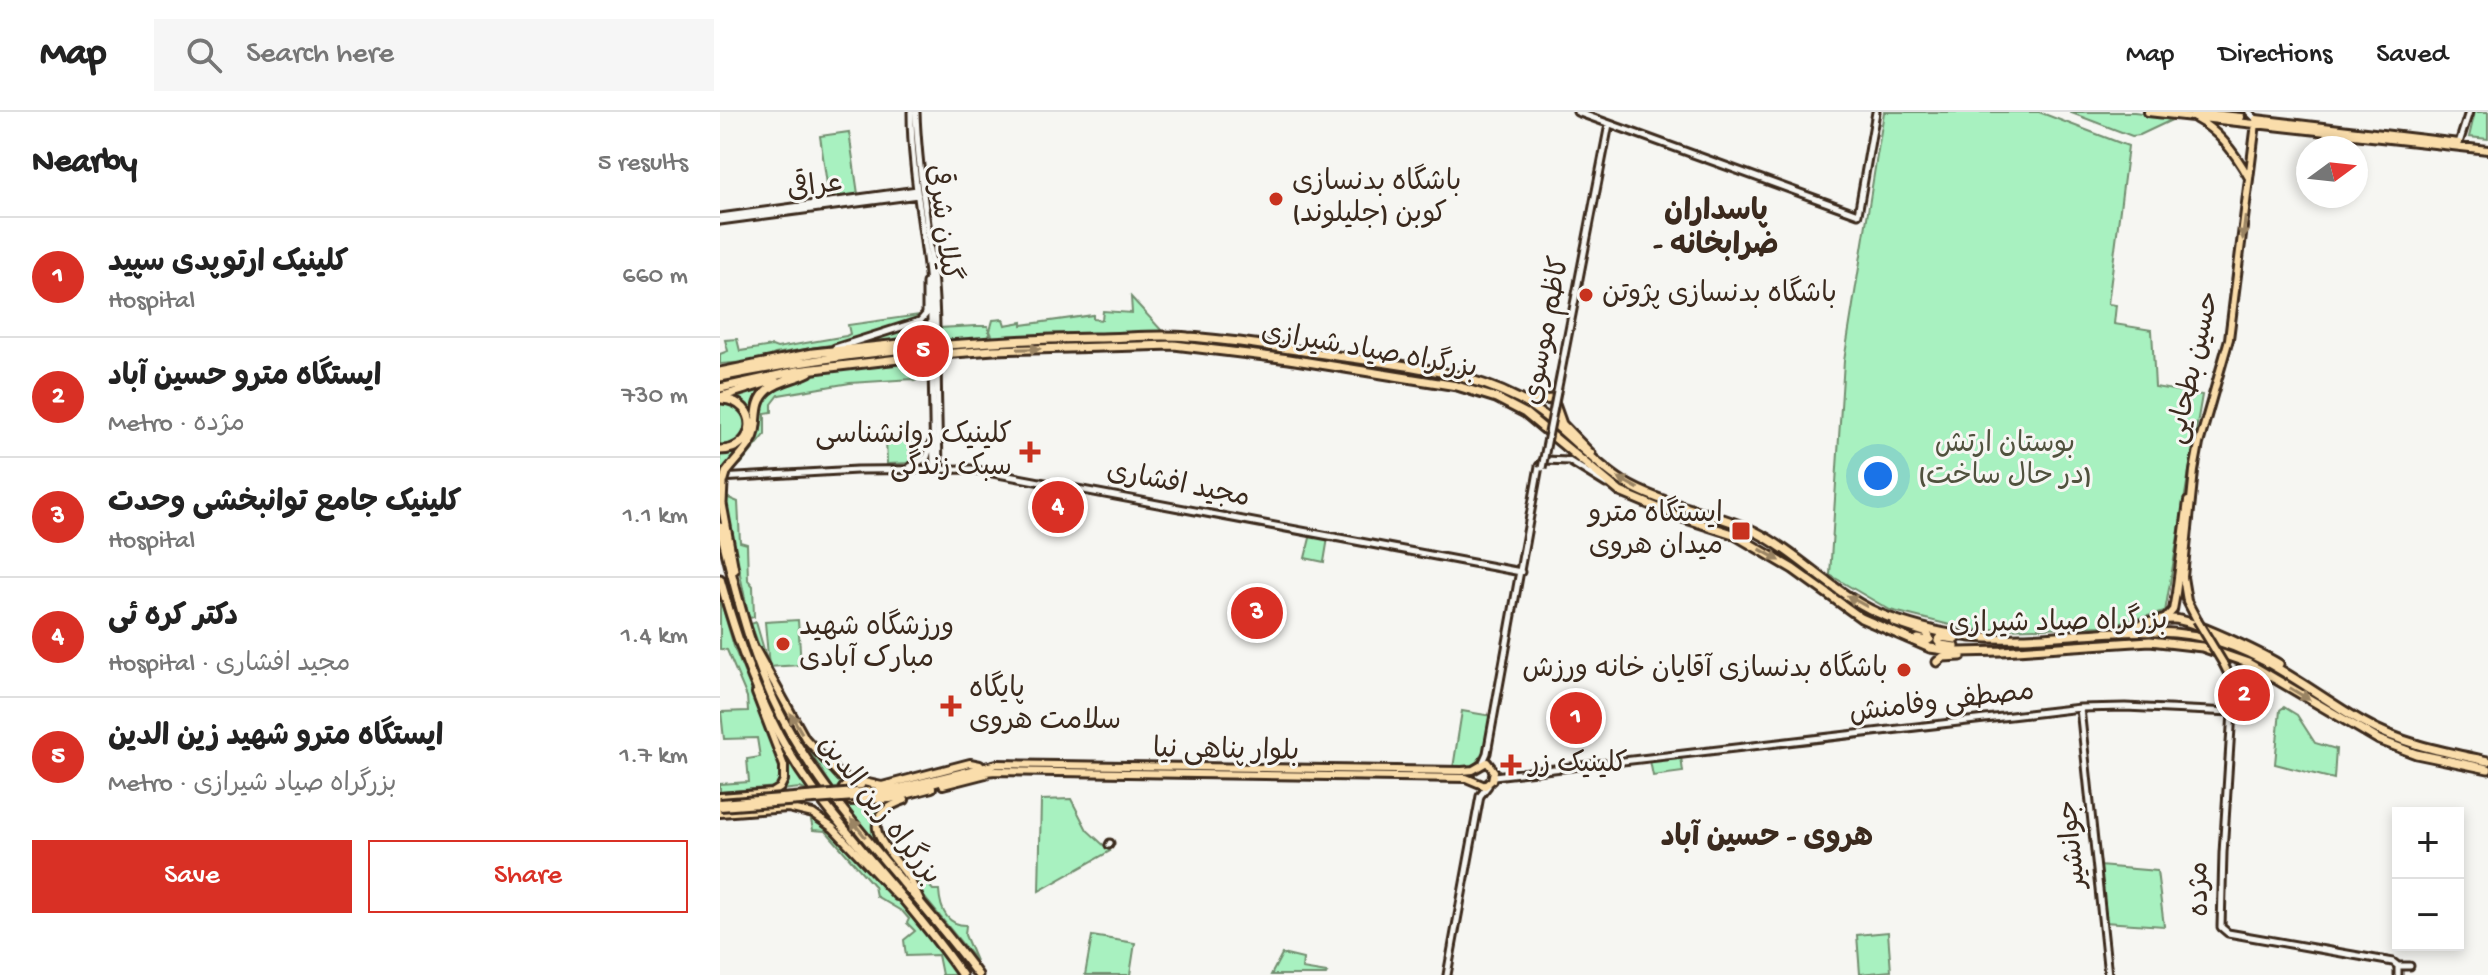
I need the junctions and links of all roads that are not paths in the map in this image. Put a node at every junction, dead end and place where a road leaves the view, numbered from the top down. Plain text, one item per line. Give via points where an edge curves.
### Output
1 (1577, 112) edge
2 (1876, 112) edge
3 (2148, 112) edge
4 (2469, 112) edge
5 (914, 113) edge
6 (2216, 113) edge
7 (2193, 115) edge
8 (2253, 116) edge
9 (1609, 124) junction
10 (2459, 145) junction
11 (2488, 148) edge
12 (2250, 181) junction
13 (919, 192) junction
14 (720, 219) edge
15 (926, 242) junction
16 (927, 278) junction
17 (932, 340) junction
18 (813, 353) junction
19 (935, 364) junction
20 (812, 370) junction
21 (720, 372) edge
22 (720, 388) edge
23 (720, 398) edge
24 (1522, 401) junction
25 (934, 427) junction
26 (720, 450) edge
27 (939, 458) junction
28 (1540, 467) junction
29 (1603, 468) junction
30 (889, 469) junction
31 (971, 469) junction
32 (937, 470) junction
33 (2194, 471) junction
34 (724, 478) edge
35 (1620, 492) junction
36 (720, 527) edge
37 (1521, 572) junction
38 (720, 579) edge
39 (739, 600) junction
40 (1886, 617) junction
41 (2164, 620) junction
42 (1893, 632) junction
43 (2106, 634) junction
44 (1970, 637) junction
45 (750, 639) junction
46 (2040, 648) junction
47 (1978, 651) junction
48 (1937, 662) dead end
49 (2223, 663) joint
50 (752, 682) junction
51 (2309, 688) junction
52 (2080, 708) junction
53 (2232, 712) junction
54 (1487, 753) junction
55 (2488, 761) edge
56 (1483, 762) junction
57 (1493, 766) junction
58 (982, 768) junction
59 (1078, 768) junction
60 (2488, 769) edge
61 (996, 771) junction
62 (1360, 773) junction
63 (1494, 776) junction
64 (1489, 784) junction
65 (873, 785) junction
66 (919, 793) junction
67 (720, 805) edge
68 (924, 907) junction
69 (915, 914) junction
70 (2398, 966) junction
71 (2410, 966) dead end
72 (962, 975) edge
73 (978, 975) edge
74 (1447, 975) edge
75 (2108, 975) edge
76 (2398, 975) edge

1 - 9 main road
2 - 9 main road via 1858,214
3 - 7 main road
4 - 10 main road
5 - 13 main road, گیلان شرقی
6 - 7 main road
6 - 8 main road
7 - 8 main road
7 - 12 main road via 2233,153
8 - 10 main road
8 - 12 main road, حسین بطحایی
9 - 28 main road, کاظم موسوی, bridge
10 - 11 main road
12 -> 33 main road, حسین بطحایی via 2229,339
13 - 14 main road, عراقی
13 - 14 main road, عراقی
13 - 15 main road, گیلان شرقی
15 - 16 main road, گیلان شرقی
15 - 17 main road, گیلان شرقی via 938,311
16 - 17 main road, گیلان شرقی
16 - 18 main road via 926,314 920,321
17 - 18 highway
17 - 19 main road, bridge
17 - 21 highway, بزرگراه صیاد شیرازی
17 - 24 highway, بزرگراه صیاد شیرازی via 1190,337 1458,375
18 - 21 highway
19 - 25 main road
19 - 27 main road
20 - 22 highway, بزرگراه صیاد شیرازی
20 - 23 highway
20 - 34 highway via 765,393 756,408 752,440
20 -> 35 highway, بزرگراه صیاد شیرازی via 994,350 1174,345 1324,364 1457,386 1505,401
23 - 26 highway via 740,404 750,426 739,445
24 - 29 highway, بزرگراه صیاد شیرازی
24 - 29 highway via 1553,399 1562,424
25 - 30 main road via 923,461
25 - 32 main road
27 - 31 main road via 946,466
27 - 32 main road
28 - 35 main road via 1544,460 1569,461
28 - 37 main road, کاظم موسوی
40 -> 29 highway, بزرگراه صیاد شیرازی via 1847,597 1754,532 1659,498
30 - 32 main road, مجید افشاری
30 - 34 main road, مجید افشاری
31 - 32 main road, مجید افشاری
31 - 37 main road, مجید افشاری
33 - 41 main road via 2173,610
33 - 49 main road, حسین بطحایی, bridge via 2183,577 2187,601
34 - 39 highway via 722,504
35 -> 42 highway, بزرگراه صیاد شیرازی via 1733,534 1861,618
36 - 39 highway, بزرگراه زین الدین
37 - 54 main road, کاظم موسوی
38 - 50 highway, بزرگراه زین الدین
39 - 45 highway, بزرگراه زین الدین
40 - 42 highway via 1927,633 1930,639
40 - 44 highway, بزرگراه صیاد شیرازی
41 - 43 highway
41 - 51 highway via 2181,620 2253,650
42 - 47 highway, بزرگراه صیاد شیرازی via 1930,648
43 - 44 highway, بزرگراه صیاد شیرازی
43 - 51 highway, بزرگراه صیاد شیرازی via 2206,638 2263,661
44 - 47 highway via 1938,641
65 -> 45 main road via 841,777 822,760
68 -> 45 highway, بزرگراه زین الدین via 807,759 777,707
46 - 47 highway, بزرگراه صیاد شیرازی
46 - 48 highway via 2027,654 1945,656
46 -> 60 highway, بزرگراه صیاد شیرازی via 2150,641 2214,650 2248,663 2379,740 2416,754
49 - 53 main road, مژده via 2233,683
50 - 67 main road via 784,766 784,780 772,793
50 - 69 highway, بزرگراه زین الدین via 814,790
51 - 55 highway, بزرگراه صیاد شیرازی via 2384,733
52 - 53 main road, مصطفی وفامنش
52 - 63 main road, مصطفی وفامنش
52 - 75 main road, جوانشیر
53 - 70 main road, مژده via 2221,927 2228,933
54 - 56 main road, کاظم موسوی
54 - 57 main road
56 - 57 main road
56 - 62 main road, بلوار پناهی نیا via 1473,770
57 - 63 main road
58 - 59 main road, بلوار پناهی نیا
58 - 61 main road, بلوار پناهی نیا
58 - 65 main road via 970,763 892,785
58 - 67 main road, bridge via 885,796
59 - 61 main road, بلوار پناهی نیا
59 - 62 main road, بلوار پناهی نیا
61 - 66 main road
62 - 64 main road, بلوار پناهی نیا via 1471,778
63 - 64 main road
64 - 74 main road via 1480,796
65 - 66 main road via 845,786 844,791 853,802
66 - 68 main road via 884,810 877,832
67 - 69 main road via 788,808 824,820
68 - 73 highway, بزرگراه زین الدین
69 - 72 highway, بزرگراه زین الدین
70 - 71 main road
70 - 76 main road

